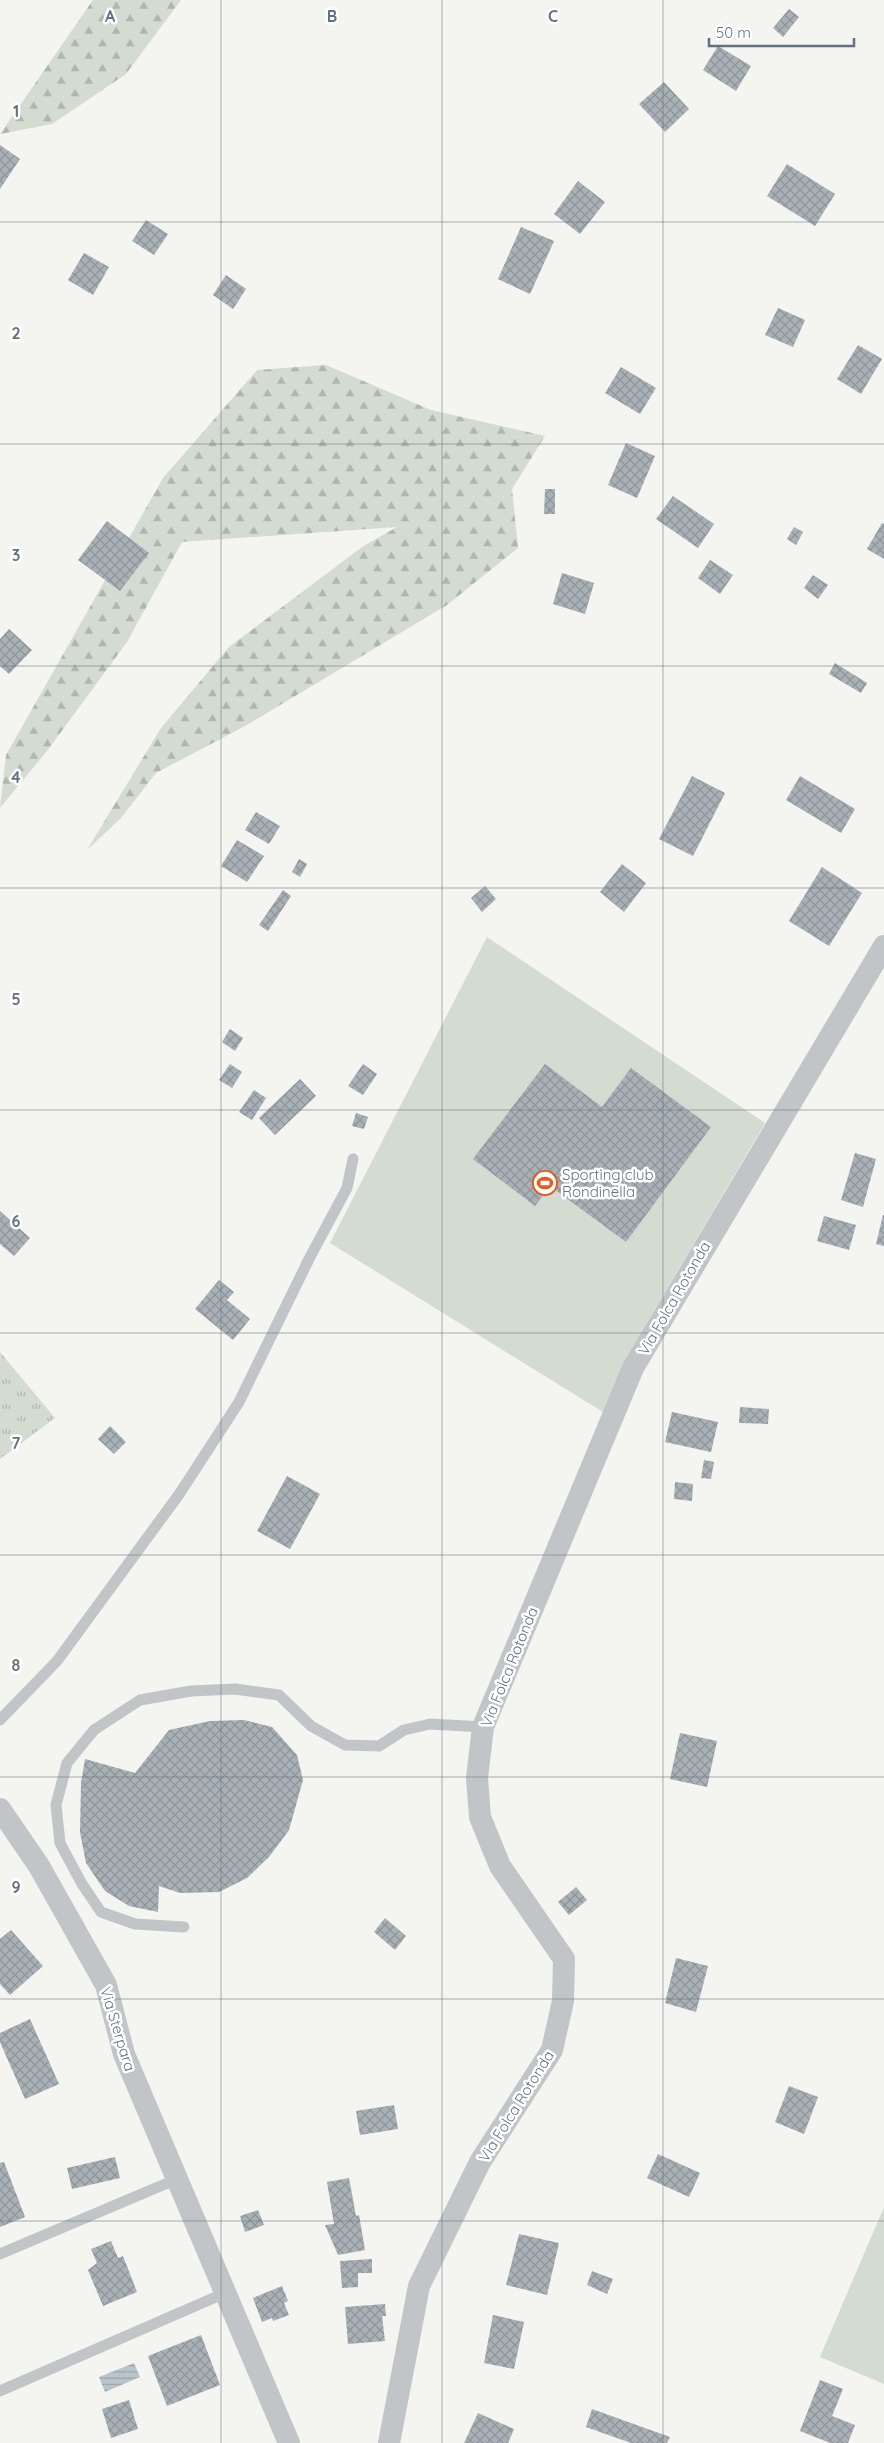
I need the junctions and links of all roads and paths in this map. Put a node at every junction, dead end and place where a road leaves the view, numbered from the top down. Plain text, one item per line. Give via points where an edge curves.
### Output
1 (884, 946) edge
2 (353, 1159) dead end
3 (0, 1720) edge
4 (483, 1727) junction
5 (0, 1809) edge
6 (184, 1927) dead end
7 (177, 2179) junction
8 (0, 2254) edge
9 (225, 2293) junction
10 (0, 2392) edge
11 (289, 2443) edge
12 (389, 2443) edge

1 - 4 street, Via Folca Rotonda via 633,1368
2 - 3 lane via 347,1188 239,1402 180,1493 57,1661
4 - 6 lane via 430,1724 404,1730 379,1746 345,1745 311,1726 279,1696 235,1689 191,1691 140,1700 94,1730 67,1763 56,1804 60,1843 101,1912 135,1924
4 - 12 street, Via Folca Rotonda via 477,1778 480,1816 500,1866 564,1959 563,2001 552,2050 480,2162 420,2286
5 - 7 street, Via Sterpara via 39,1866 106,1985 124,2054
7 - 8 lane
7 - 9 street, Via Sterpara
9 - 10 lane
9 - 11 street, Via Sterpara

